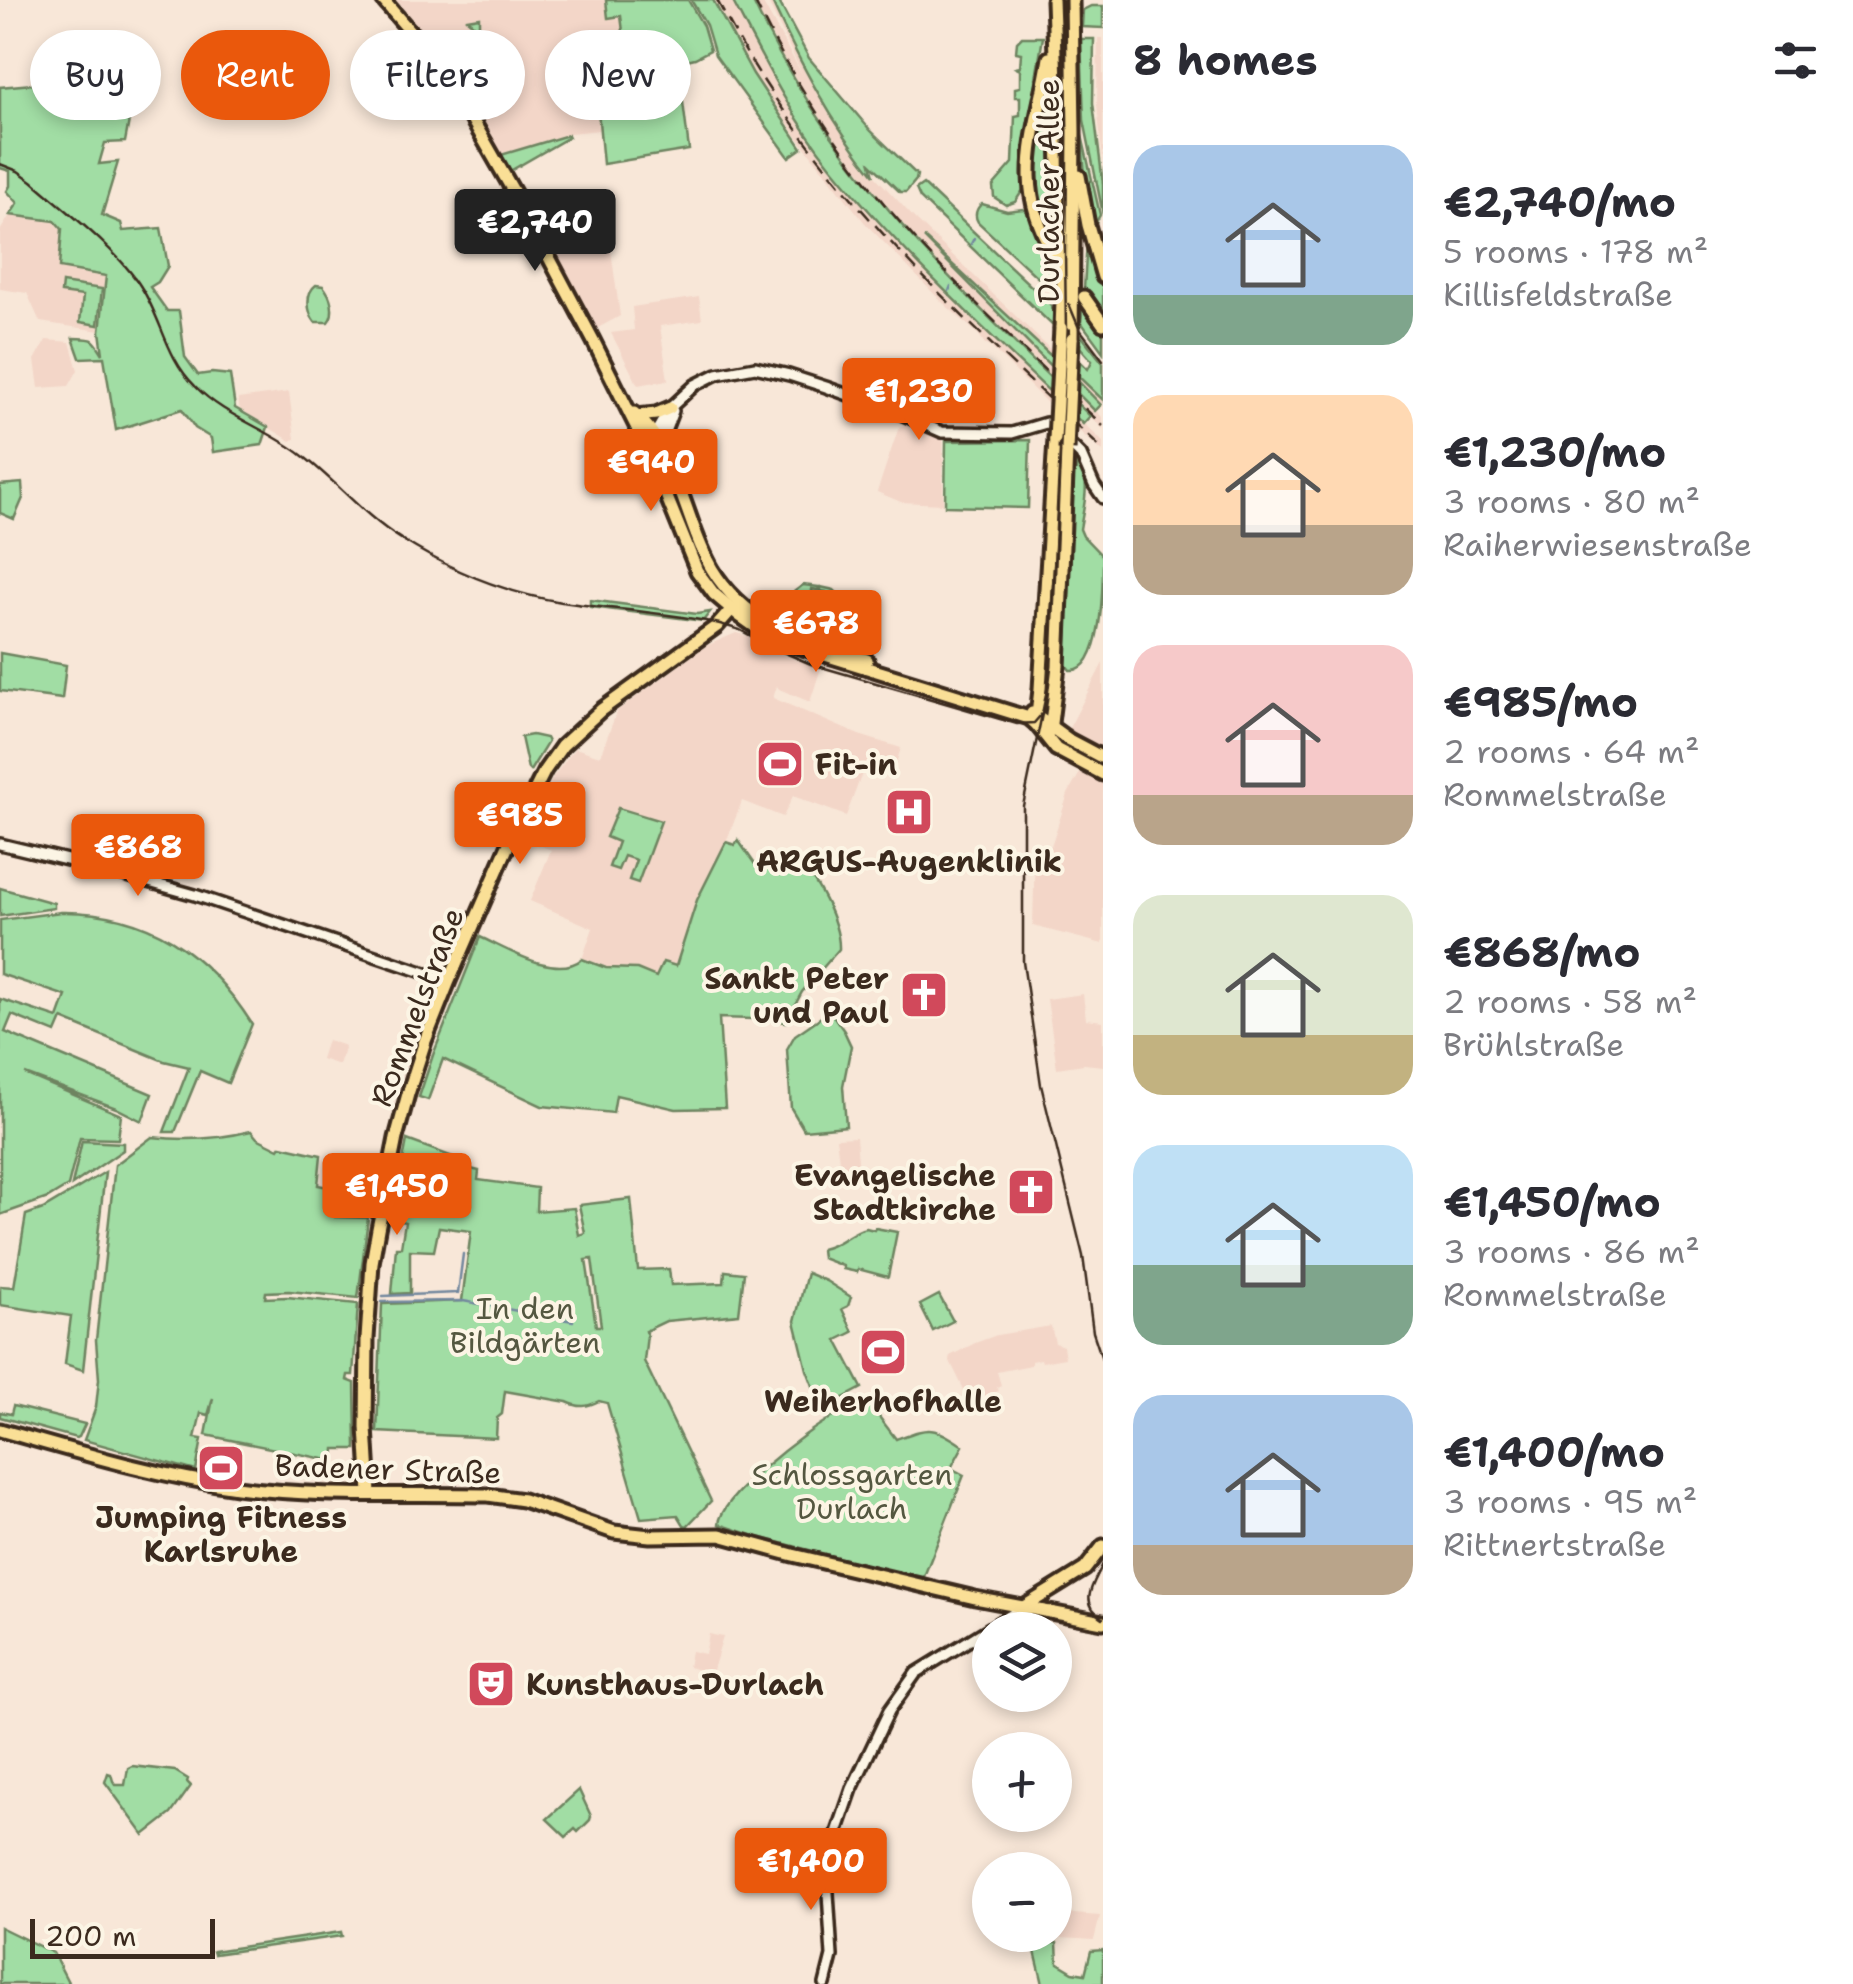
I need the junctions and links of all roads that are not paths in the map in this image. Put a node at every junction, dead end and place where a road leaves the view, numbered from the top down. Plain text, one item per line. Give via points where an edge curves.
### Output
1 (384, 0) edge
2 (1053, 0) edge
3 (1072, 0) edge
4 (1053, 39) junction
5 (1074, 132) junction
6 (1054, 252) dead end
7 (1103, 276) edge
8 (1084, 297) dead end
9 (1103, 324) edge
10 (684, 394) junction
11 (670, 408) junction
12 (632, 411) junction
13 (654, 441) junction
14 (1103, 498) edge
15 (730, 607) junction
16 (1036, 720) junction
17 (1050, 734) junction
18 (1103, 758) edge
19 (1103, 774) edge
20 (0, 844) edge
21 (449, 981) junction
22 (0, 1430) edge
23 (370, 1494) junction
24 (1103, 1546) edge
25 (1056, 1587) junction
26 (995, 1602) junction
27 (1022, 1608) junction
28 (1000, 1612) edge
29 (1015, 1612) edge
30 (1052, 1612) edge
31 (1058, 1612) edge
32 (1072, 1616) edge
33 (1103, 1622) edge
34 (972, 1638) edge
35 (825, 1984) edge

1 - 12 main road via 455,88
2 - 4 main road, Durlacher Allee
3 - 5 main road, Durlacher Allee
4 - 6 main road via 1029,174 1036,214
4 - 16 main road, Durlacher Allee, bridge via 1063,278
5 - 7 main road
5 - 17 main road, Durlacher Allee, bridge via 1072,339
8 - 9 main road
10 - 11 street
10 - 13 street
10 - 14 street via 717,374 755,367 942,432 1012,433 1046,423 1081,455
11 - 12 main road
11 - 13 street
12 - 13 main road
13 - 15 main road
13 - 15 main road via 692,563
15 - 16 main road via 758,629
15 - 21 main road, Rommelstraße via 718,626 601,710 545,770
16 - 17 main road
17 - 18 main road
17 - 19 main road via 1060,752
20 - 21 street via 195,895
21 - 23 main road, Rommelstraße via 408,1094 378,1228 366,1339
22 - 23 main road, Badener Straße via 236,1487
23 - 26 main road, Badener Straße via 510,1497 614,1532 720,1534
24 - 25 main road via 1085,1569
25 - 27 main road
25 - 31 main road
26 - 27 main road, Badener Straße
26 - 28 street
27 - 29 street
27 - 30 main road, Badener Straße
32 - 33 main road, Badener Straße
34 - 35 street via 916,1673 881,1727 845,1806 827,1878 832,1956

